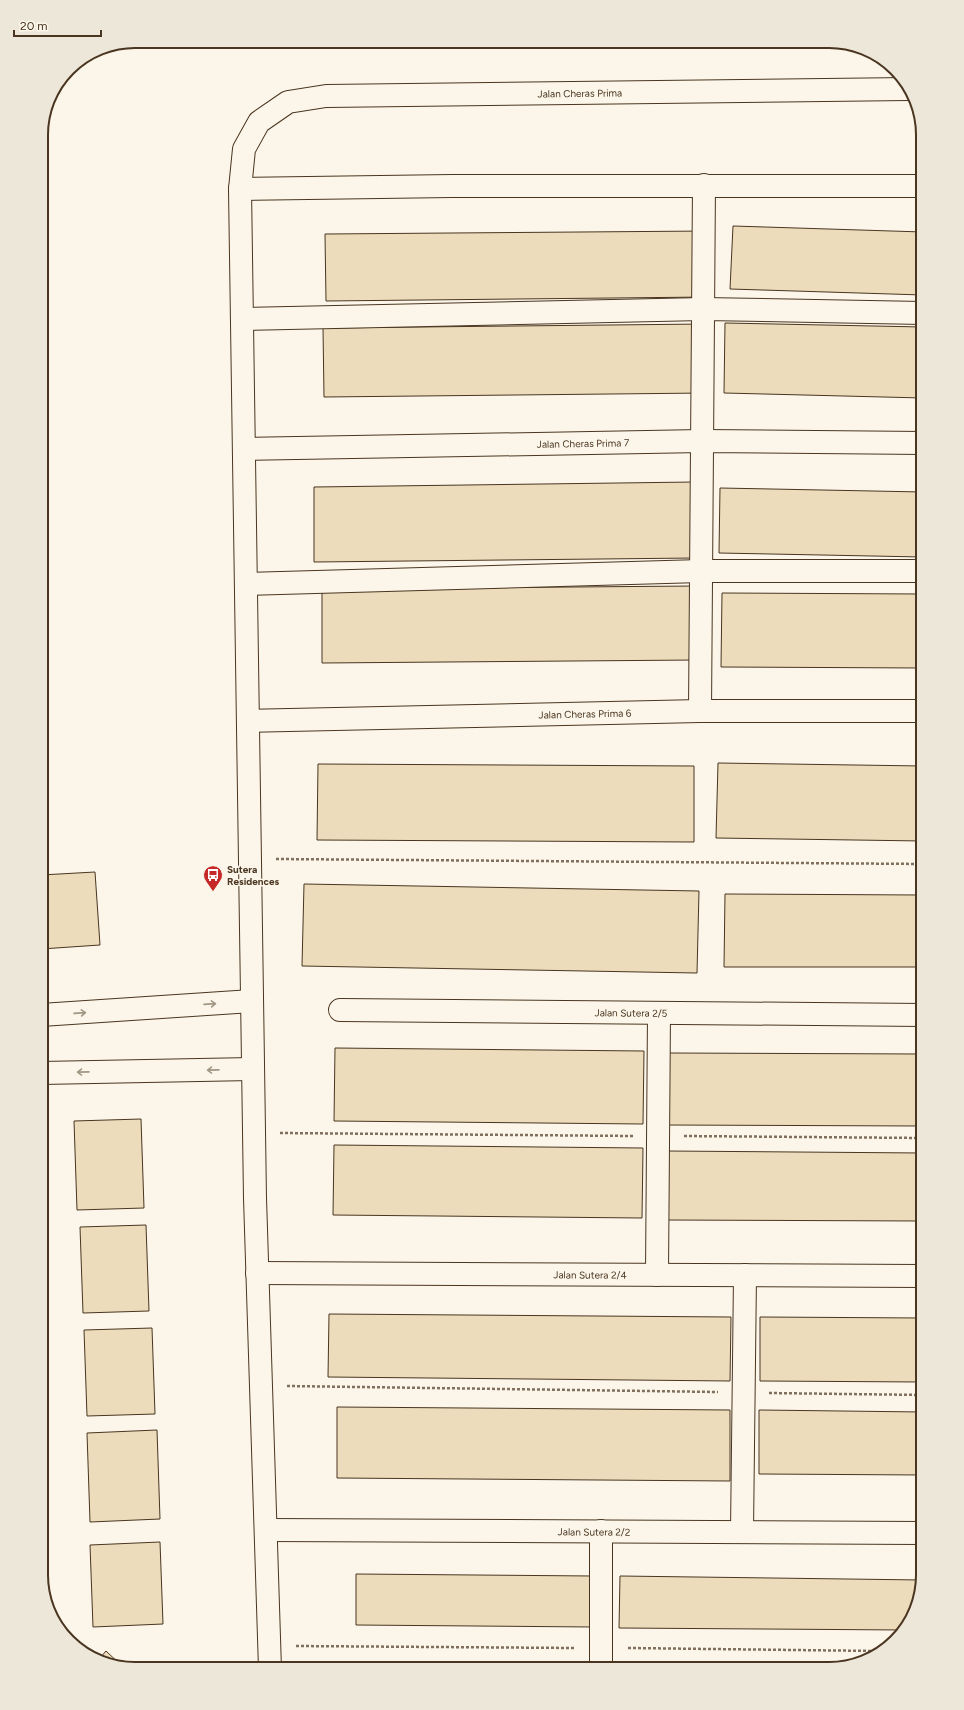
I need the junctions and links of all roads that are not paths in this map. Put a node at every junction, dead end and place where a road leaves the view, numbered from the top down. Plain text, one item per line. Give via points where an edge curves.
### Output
1 (902, 89) edge
2 (704, 185) junction
3 (916, 186) edge
4 (240, 189) junction
5 (703, 309) junction
6 (916, 313) edge
7 (242, 319) junction
8 (702, 441) junction
9 (916, 442) edge
10 (244, 449) junction
11 (916, 570) edge
12 (701, 571) junction
13 (246, 584) junction
14 (700, 711) junction
15 (916, 711) edge
16 (248, 721) junction
17 (252, 1001) junction
18 (340, 1010) dead end
19 (659, 1013) junction
20 (48, 1015) edge
21 (916, 1016) edge
22 (252, 1069) junction
23 (48, 1072) edge
24 (257, 1273) junction
25 (657, 1275) junction
26 (745, 1275) junction
27 (916, 1276) edge
28 (266, 1530) junction
29 (601, 1532) junction
30 (742, 1532) junction
31 (916, 1533) edge
32 (270, 1662) edge
33 (601, 1662) edge

1 - 4 street, Jalan Cheras Prima via 326,96 288,102 259,122 244,149
2 - 3 street
2 - 4 street
2 - 5 street
4 - 7 street
5 - 6 street
5 - 7 street
5 - 8 street
7 - 10 street
8 - 9 street, Jalan Cheras Prima 7
8 - 10 street, Jalan Cheras Prima 7
8 - 12 street
10 - 13 street
11 - 12 street
12 - 13 street
12 - 14 street
13 - 16 street
14 - 15 street, Jalan Cheras Prima 6
14 - 16 street, Jalan Cheras Prima 6
16 - 17 street
20 -> 17 street
17 - 22 street
18 - 19 street, Jalan Sutera 2/5
19 - 21 street, Jalan Sutera 2/5
19 - 25 street
22 -> 23 street
22 - 24 street
24 - 25 street, Jalan Sutera 2/4
24 - 28 street
25 - 26 street, Jalan Sutera 2/4
26 - 27 street, Jalan Sutera 2/4
26 - 30 street
28 - 29 street, Jalan Sutera 2/2
28 - 32 street
29 - 30 street, Jalan Sutera 2/2
29 - 33 street
30 - 31 street, Jalan Sutera 2/2

